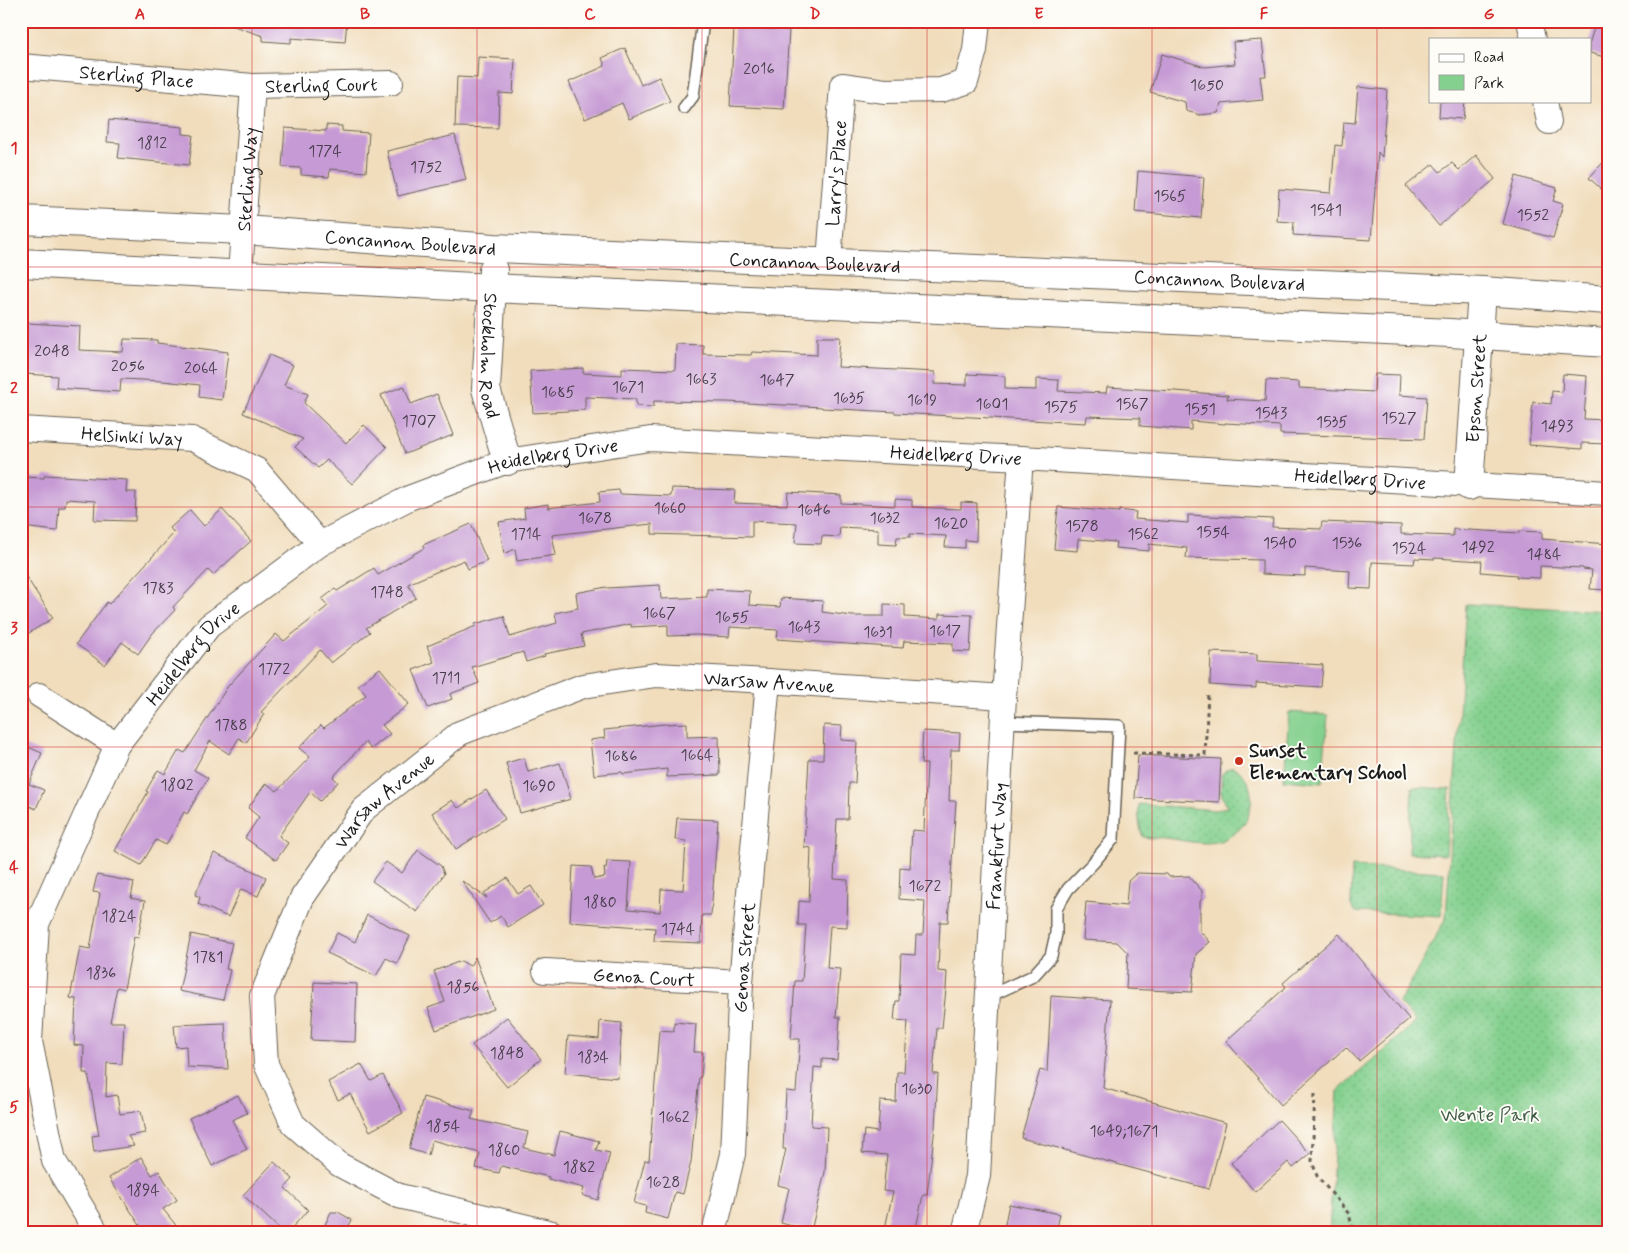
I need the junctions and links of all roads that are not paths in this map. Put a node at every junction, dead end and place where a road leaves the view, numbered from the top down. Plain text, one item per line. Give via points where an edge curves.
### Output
1 (703, 21) edge
2 (978, 21) edge
3 (1529, 21) edge
4 (1533, 38) edge
5 (21, 66) edge
6 (391, 83) dead end
7 (253, 86) junction
8 (684, 108) dead end
9 (21, 220) edge
10 (243, 230) junction
11 (494, 248) junction
12 (829, 262) junction
13 (21, 263) edge
14 (240, 274) junction
15 (492, 288) junction
16 (1482, 291) junction
17 (1608, 300) edge
18 (1479, 335) junction
19 (1608, 343) edge
20 (21, 429) edge
21 (1021, 458) junction
22 (506, 460) junction
23 (1469, 486) junction
24 (1608, 493) edge
25 (320, 544) junction
26 (768, 681) junction
27 (39, 695) dead end
28 (1004, 698) junction
29 (1002, 722) junction
30 (117, 746) junction
31 (545, 971) dead end
32 (741, 982) junction
33 (988, 997) junction
34 (97, 1233) edge
35 (552, 1233) edge
36 (714, 1233) edge
37 (964, 1233) edge

1 - 8 lane via 693,96
2 - 12 street, Larry's Place via 976,50 966,82 941,90 885,90 842,85
3 - 4 street
5 - 7 street, Sterling Place
6 - 7 street, Sterling Court
7 - 10 street, Sterling Way
9 - 10 main road, Concannon Boulevard
10 - 11 main road, Concannon Boulevard
10 - 14 street, Sterling Way
11 - 12 main road, Concannon Boulevard
11 - 15 main road, Stockholm Road
12 - 16 main road, Concannon Boulevard
13 - 14 main road
14 - 15 main road
15 - 18 main road
15 - 22 main road, Stockholm Road via 486,389
16 - 17 main road, Concannon Boulevard
16 - 18 main road, Epson Street
18 - 19 main road
18 - 23 main road, Epson Street
20 - 25 street, Helsinki Way via 192,438 257,470
21 - 22 street, Heidelberg Drive via 650,439
21 - 23 street, Heidelberg Drive
21 - 28 street, Frankfurt Way
22 - 25 street, Heidelberg Drive via 409,498
23 - 24 street, Heidelberg Drive
25 - 30 street, Heidelberg Drive via 209,626
26 - 28 street, Warsaw Avenue
26 - 32 street, Genoa Street
26 - 35 street, Warsaw Avenue via 656,676 583,686 460,734 363,810 302,898 262,996 266,1064 293,1124 340,1165 399,1196
27 - 30 street
28 - 29 street, Frankfurt Way
29 - 33 street, Frankfurt Way
29 - 33 lane via 1119,726 1112,839 1068,889 1056,909 1056,934 1051,956 1033,976
30 - 34 street, Heidelberg Drive via 37,924 30,1041 54,1161
31 - 32 street, Genoa Court
32 - 36 street, Genoa Street via 733,1154
33 - 37 street, Frankfurt Way via 978,1176

